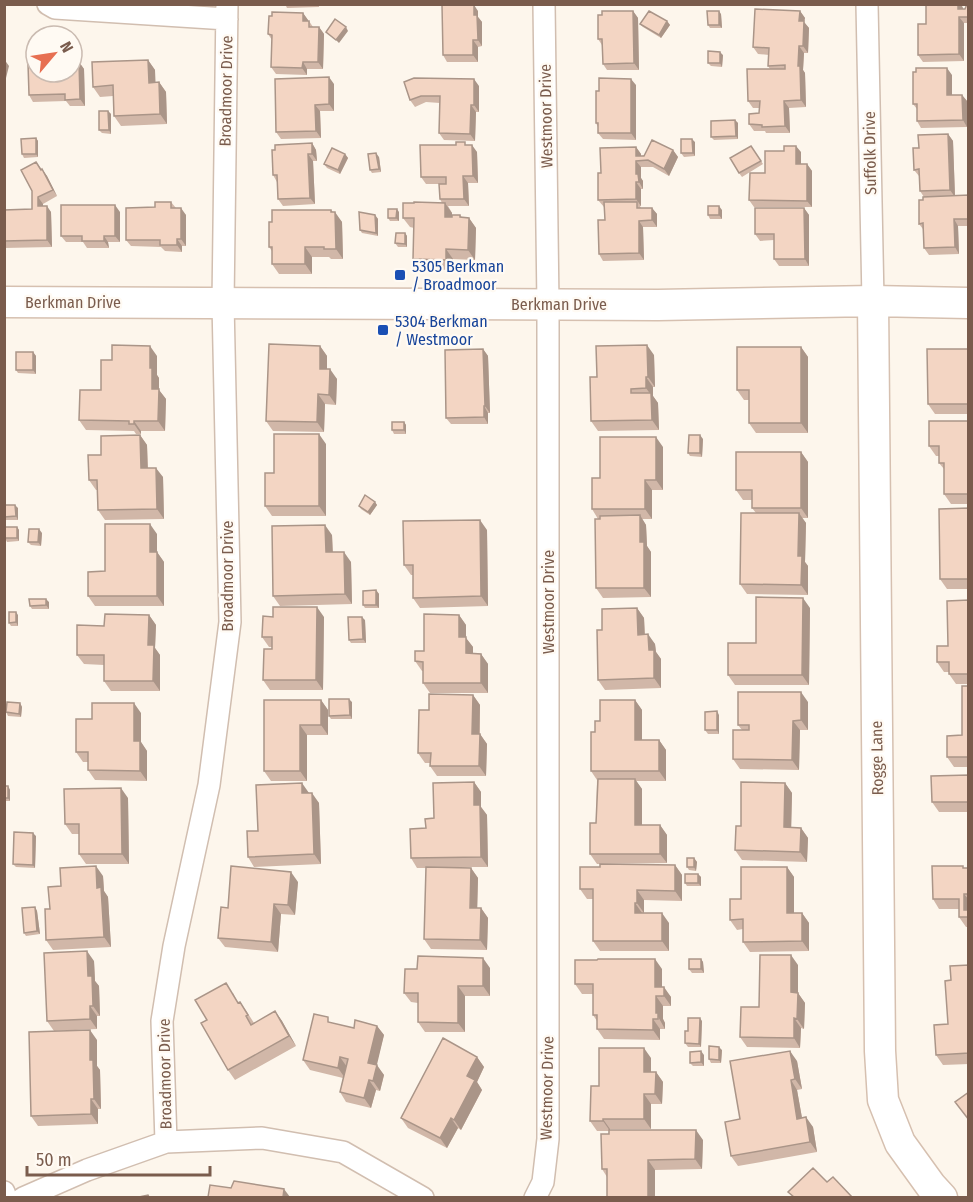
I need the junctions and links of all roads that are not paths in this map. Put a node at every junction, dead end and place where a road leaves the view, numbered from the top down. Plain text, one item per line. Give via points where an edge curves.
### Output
1 (48, 4) edge
2 (544, 4) edge
3 (867, 4) edge
4 (227, 12) edge
5 (873, 301) junction
6 (4, 302) edge
7 (223, 303) junction
8 (969, 303) edge
9 (548, 305) junction
10 (166, 1142) junction
11 (4, 1192) edge
12 (6, 1197) edge
13 (23, 1197) edge
14 (423, 1197) edge
15 (535, 1197) edge
16 (942, 1197) edge

1 - 4 street via 55,8
2 - 9 street, Westmoor Drive
3 - 5 street, Suffolk Drive
4 - 7 street, Broadmoor Drive
5 - 8 street, Berkman Drive
5 - 9 street, Berkman Drive
5 - 16 street, Rogge Lane via 883,1100 900,1143
6 - 7 street, Berkman Drive
7 - 9 street, Berkman Drive
7 - 10 street, Broadmoor Drive via 230,622 209,785 162,1021
9 - 15 street, Westmoor Drive via 548,1138 543,1182
10 - 13 street
10 - 14 street via 262,1138 343,1152
11 - 12 street

